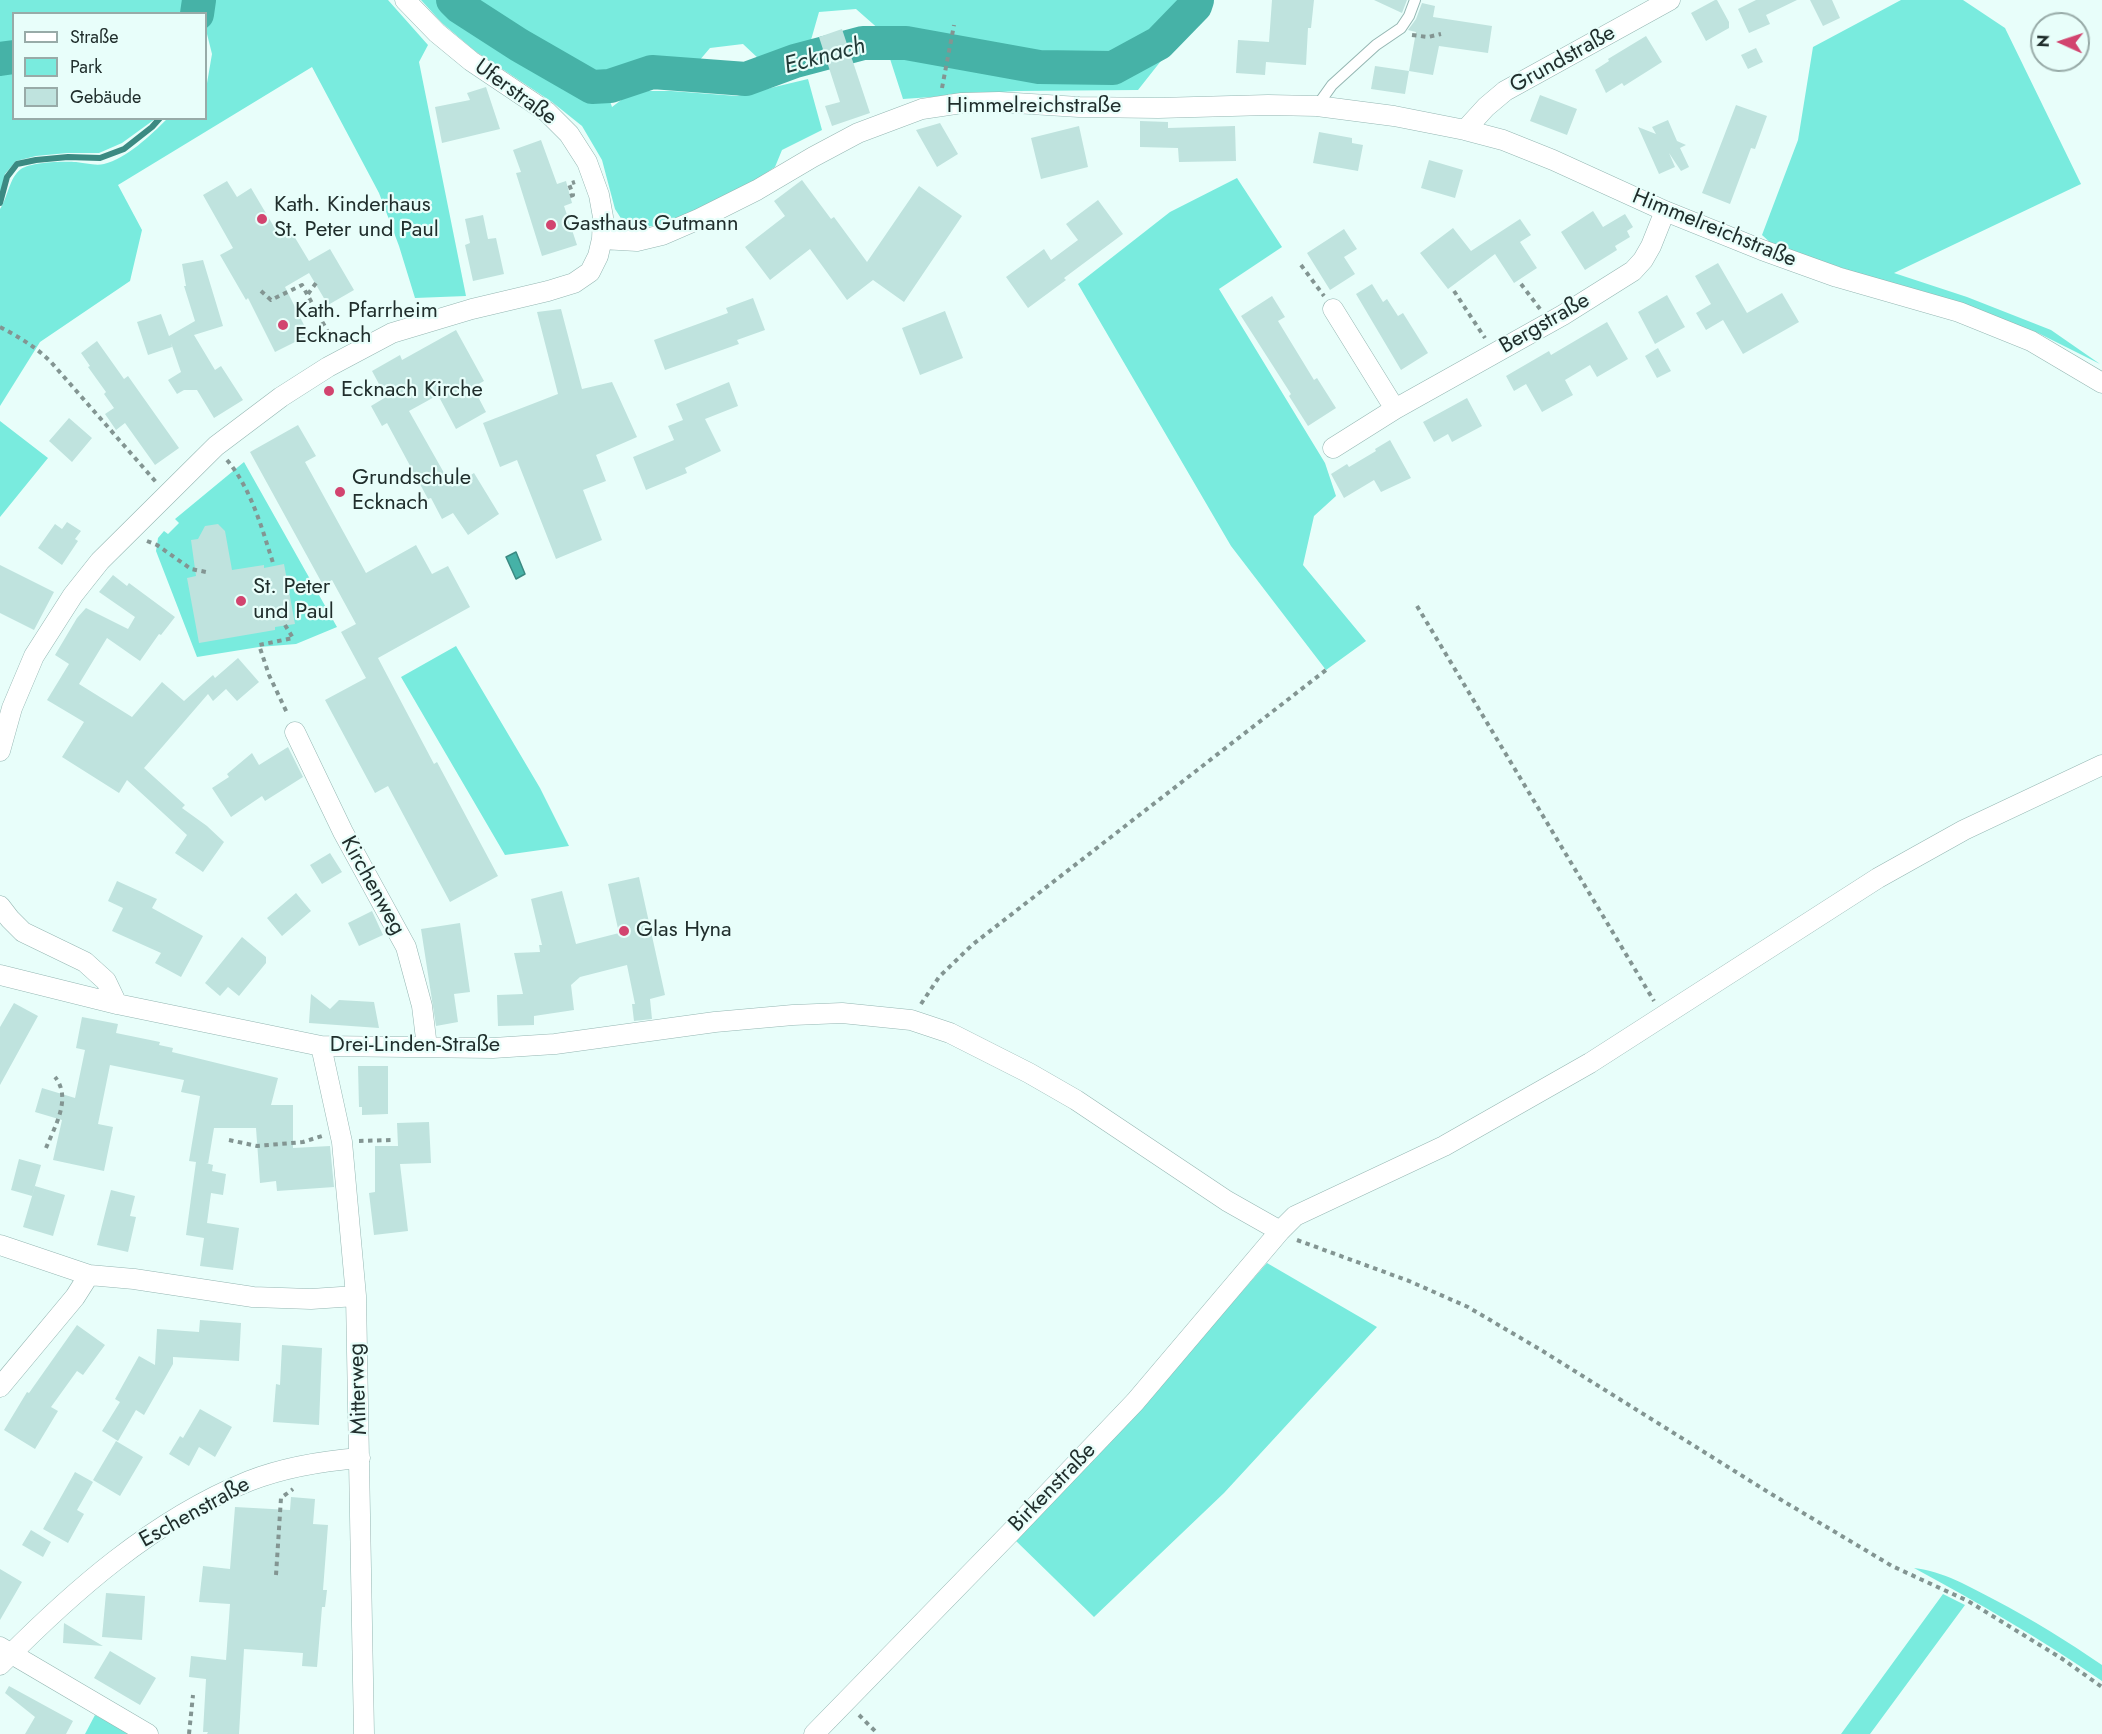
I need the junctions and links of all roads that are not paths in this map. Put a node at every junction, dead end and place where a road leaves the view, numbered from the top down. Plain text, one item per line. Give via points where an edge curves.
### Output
1 (405, 0) edge
2 (1415, 0) edge
3 (1670, 0) edge
4 (1317, 106) junction
5 (1465, 130) junction
6 (1665, 211) junction
7 (602, 239) junction
8 (1333, 309) road end
9 (2102, 383) edge
10 (1395, 409) junction
11 (1333, 448) dead end
12 (295, 732) road end
13 (0, 751) edge
14 (2102, 765) edge
15 (0, 906) edge
16 (0, 975) edge
17 (117, 1004) junction
18 (321, 1046) junction
19 (427, 1047) junction
20 (1280, 1232) junction
21 (0, 1245) edge
22 (89, 1275) junction
23 (356, 1296) junction
24 (0, 1387) edge
25 (360, 1458) junction
26 (4, 1655) edge
27 (148, 1734) edge
28 (364, 1734) edge
29 (814, 1734) edge

1 - 7 street, Uferstraße via 471,61 547,112 569,134 587,162 599,195
2 - 4 lane via 1401,28 1332,85
3 - 5 street, Grundstraße via 1505,91
4 - 5 street, Himmelreichstraße
4 - 7 street, Himmelreichstraße via 1102,107 999,102 922,109 858,133 757,190 662,235 637,241
5 - 6 street, Himmelreichstraße via 1553,160
6 - 9 street, Himmelreichstraße via 1838,277 1969,316 2031,340
6 - 10 street, Bergstraße via 1651,246 1633,271
7 - 13 street, Uferstraße via 590,272 574,283 392,333 281,397 216,446 99,561 68,604 34,656 12,708
8 - 10 street
10 - 11 street, Bergstraße
12 - 19 street, Kirchenweg via 343,832 406,947 422,1006
14 - 20 street, Birkenstraße via 1964,831 1878,878 1590,1063 1444,1146 1295,1216
15 - 17 street via 24,932 85,962 106,981
16 - 17 street, Drei-Linden-Straße
17 - 18 street, Drei-Linden-Straße
18 - 19 street, Drei-Linden-Straße
18 - 23 street, Mitterweg via 341,1136
19 - 20 street, Drei-Linden-Straße via 555,1044 793,1015 842,1013 911,1020 950,1033 1038,1078
20 - 29 street, Birkenstraße via 1135,1402
21 - 22 street
22 - 23 street via 254,1297
22 - 24 street
23 - 25 street, Mitterweg
25 - 26 street, Eschenstraße via 323,1461 249,1481 169,1522 130,1549
25 - 28 street, Mitterweg
26 - 27 street

